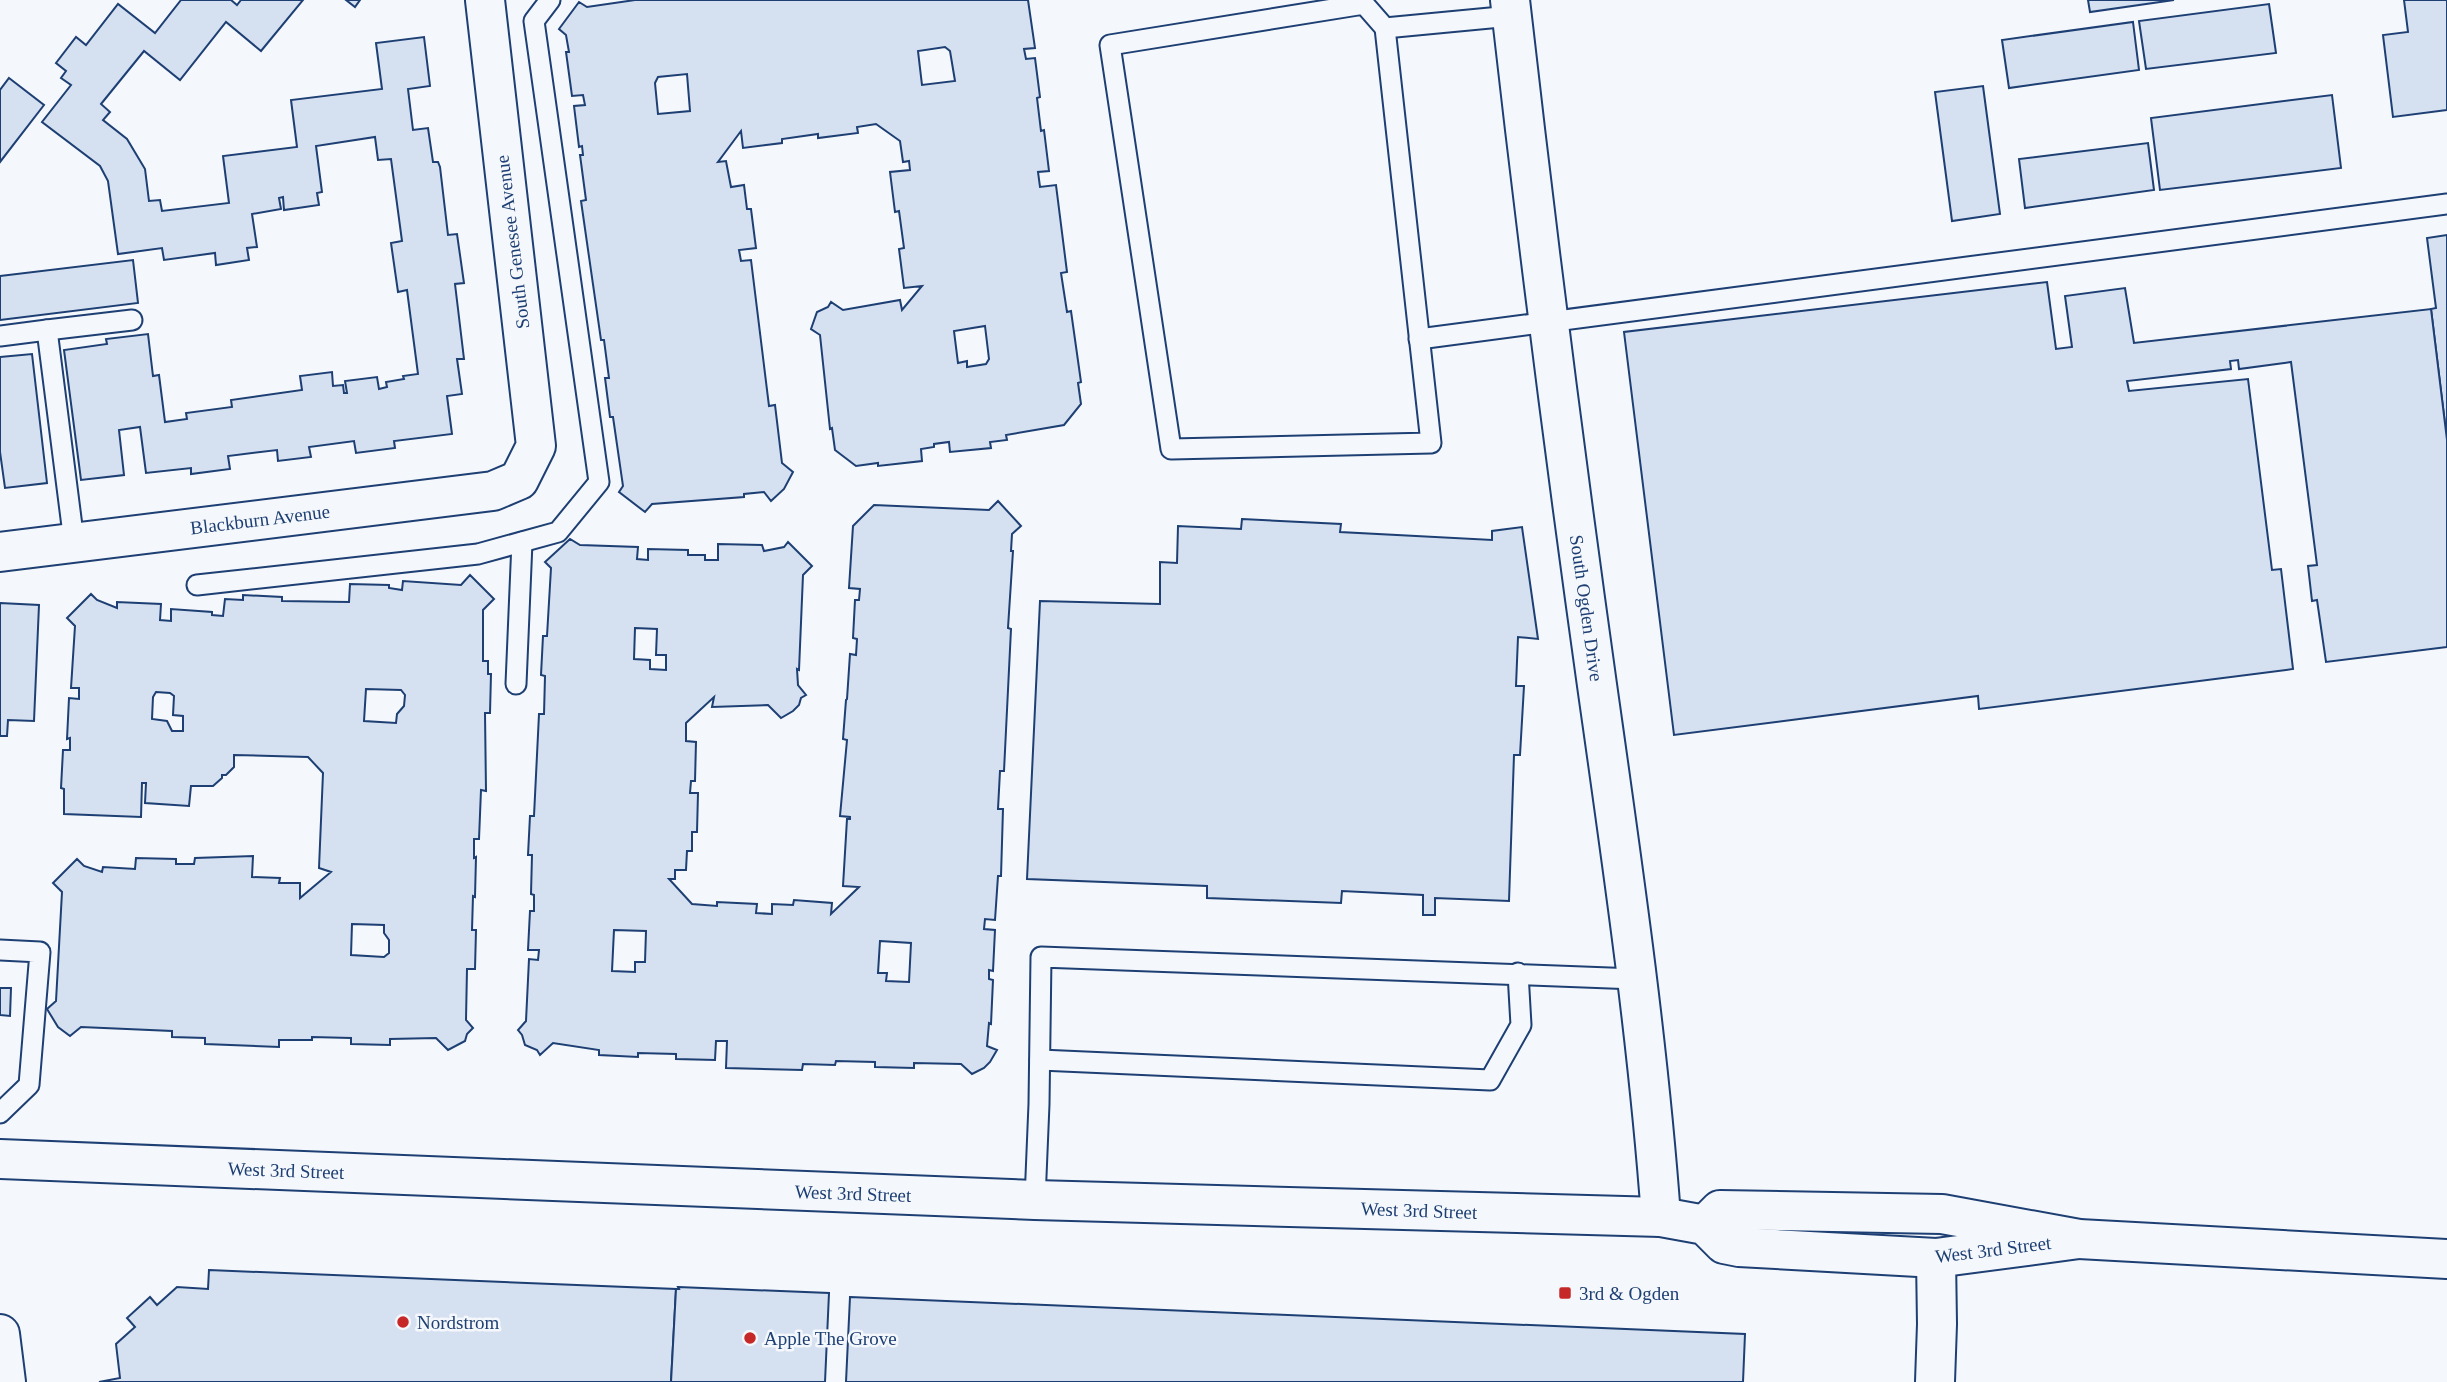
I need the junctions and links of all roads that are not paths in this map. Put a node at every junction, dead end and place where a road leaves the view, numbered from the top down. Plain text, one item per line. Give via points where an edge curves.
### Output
1 (485, 0) edge
2 (550, 0) edge
3 (1510, 8) edge
4 (1385, 28) junction
5 (2447, 204) edge
6 (132, 320) dead end
7 (1548, 322) junction
8 (47, 330) junction
9 (0, 336) edge
10 (1419, 339) junction
11 (519, 480) joint
12 (74, 542) junction
13 (522, 542) junction
14 (0, 552) edge
15 (197, 584) dead end
16 (516, 684) dead end
17 (0, 950) edge
18 (1518, 973) junction
19 (1636, 979) junction
20 (1040, 1060) junction
21 (0, 1113) edge
22 (0, 1159) edge
23 (1035, 1200) junction
24 (1661, 1217) junction
25 (1705, 1225) junction
26 (2079, 1239) junction
27 (1936, 1258) junction
28 (2447, 1259) edge
29 (0, 1334) edge
30 (6, 1382) edge
31 (1935, 1382) edge

1 - 11 main road, South Genesee Avenue via 536,446
2 - 13 lane via 534,21 599,482 558,532
3 - 4 lane
3 - 7 main road, South Ogden Drive
4 - 10 lane
4 - 10 lane via 1364,4 1110,45 1171,449 1431,443
5 - 7 lane
6 - 8 lane
7 - 10 lane
7 - 19 main road, South Ogden Drive
8 - 9 lane
8 - 12 lane
11 - 12 main road, Blackburn Avenue via 493,491
12 - 14 main road, Blackburn Avenue
13 - 15 lane via 478,554
13 - 16 lane
17 - 21 lane via 40,952 29,1084
18 - 19 lane
18 - 20 lane via 1521,1025 1490,1080
18 - 20 lane via 1041,957
19 - 24 main road, South Ogden Drive
20 - 23 lane
22 - 23 main road, West 3rd Street
23 - 24 main road, West 3rd Street
24 - 25 main road, West 3rd Street
25 - 26 main road, West 3rd Street via 1720,1210 1942,1214
25 - 27 main road, West 3rd Street via 1724,1244 1739,1247
26 - 27 main road, West 3rd Street
26 - 28 main road, West 3rd Street
27 - 31 main road
29 - 30 main road

